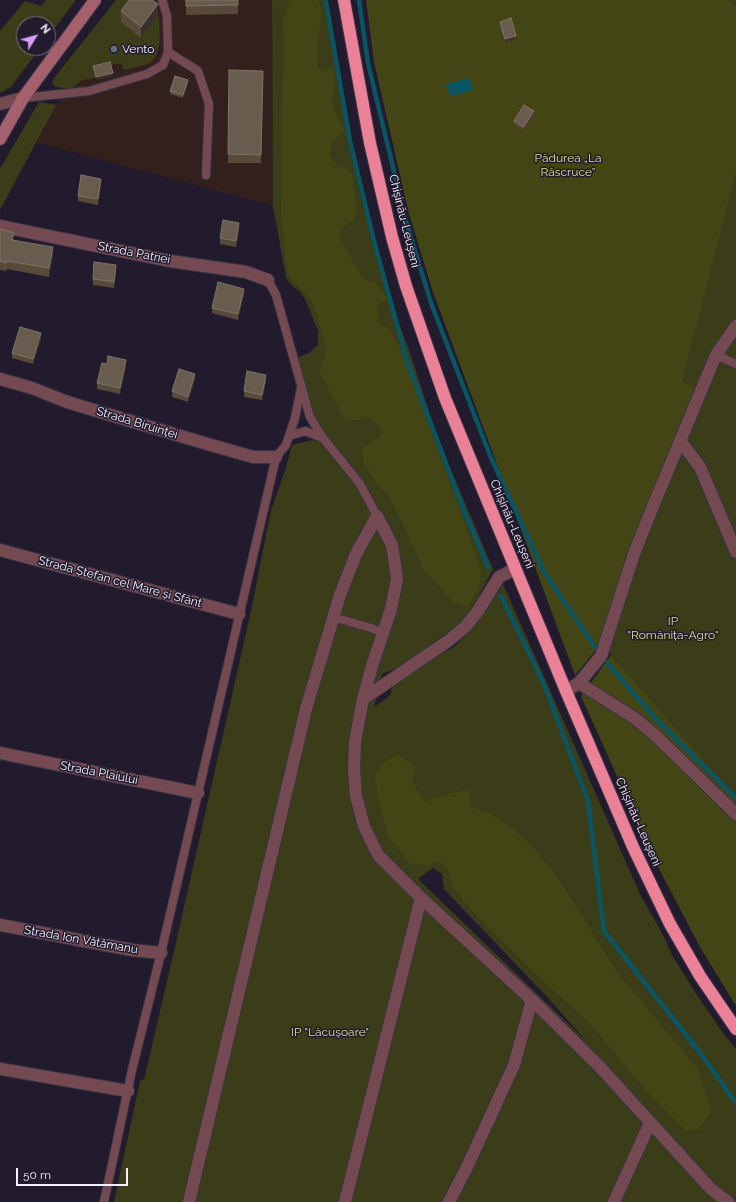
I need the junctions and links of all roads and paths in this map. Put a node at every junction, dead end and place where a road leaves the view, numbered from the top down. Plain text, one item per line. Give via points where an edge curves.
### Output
1 (95, 0) edge
2 (162, 0) edge
3 (344, 0) edge
4 (168, 52) junction
5 (23, 98) junction
6 (0, 104) edge
7 (0, 139) edge
8 (206, 175) dead end
9 (0, 226) edge
10 (268, 280) joint
11 (736, 326) edge
12 (716, 355) junction
13 (736, 364) edge
14 (0, 378) edge
15 (301, 388) junction
16 (289, 436) junction
17 (323, 438) junction
18 (681, 442) junction
19 (276, 457) junction
20 (377, 516) junction
21 (0, 550) edge
22 (736, 552) edge
23 (515, 569) junction
24 (239, 614) junction
25 (333, 617) junction
26 (383, 634) junction
27 (579, 683) junction
28 (566, 691) junction
29 (363, 699) junction
30 (0, 753) edge
31 (198, 793) junction
32 (736, 814) edge
33 (421, 898) junction
34 (0, 925) edge
35 (161, 953) junction
36 (532, 1000) junction
37 (736, 1029) edge
38 (0, 1069) edge
39 (128, 1091) junction
40 (650, 1123) junction
41 (104, 1202) edge
42 (189, 1202) edge
43 (345, 1202) edge
44 (449, 1202) edge
45 (614, 1202) edge
46 (728, 1202) edge

1 - 5 main road
2 - 4 lane via 167,16
3 - 23 highway, Chișinău-Leușeni via 370,143 406,286 445,398
4 - 5 lane via 163,65 147,74 89,92
4 - 8 lane via 198,71 209,104
5 - 6 street
5 - 7 main road
9 - 10 street, Strada Patriei via 170,261 246,272
10 - 15 lane via 276,295
11 - 12 street
12 - 13 lane
12 - 18 street
14 - 19 street, Strada Biruinței via 67,402 204,443 253,457
15 - 16 lane
15 - 17 lane via 310,418
16 - 17 lane via 305,431
16 - 19 lane via 286,445
17 - 20 lane via 360,484
18 - 22 street via 700,467
18 - 27 street via 642,532 601,656
19 - 24 lane
20 - 25 street via 356,554
20 - 26 street via 392,546 397,579
21 - 24 street, Strada Ștefan cel Mare și Sfânt
23 - 28 highway, Chișinău-Leușeni
23 - 29 street via 499,577 466,626
24 - 31 lane
25 - 26 lane
25 - 42 street via 304,717
26 - 29 street
27 - 28 street
27 - 32 street via 636,719
28 - 37 highway, Chișinău-Leușeni via 633,847 670,924 700,976
29 - 33 street via 355,742 354,770 356,796 364,826 378,855
30 - 31 street, Strada Plaiului
31 - 35 lane
33 - 36 street
33 - 43 street
34 - 35 street, Strada Ion Vătămanu via 132,950
35 - 39 lane
36 - 40 street via 599,1066
36 - 44 street via 514,1065
38 - 39 street
39 - 41 lane
40 - 45 street
40 - 46 street via 712,1189

